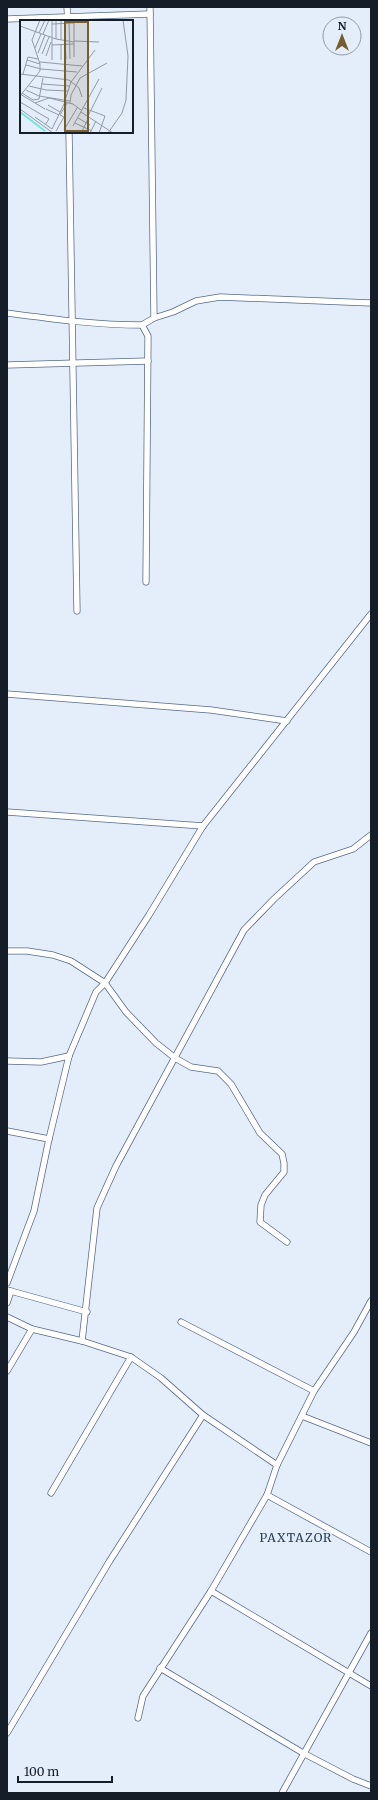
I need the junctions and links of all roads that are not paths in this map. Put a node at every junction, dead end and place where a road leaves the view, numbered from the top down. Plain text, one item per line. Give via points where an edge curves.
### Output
1 (68, 7) edge
2 (150, 7) edge
3 (150, 14) junction
4 (7, 19) edge
5 (68, 19) edge
6 (70, 133) edge
7 (371, 303) edge
8 (7, 313) edge
9 (154, 318) junction
10 (73, 322) junction
11 (142, 325) junction
12 (148, 362) junction
13 (7, 365) edge
14 (73, 365) junction
15 (146, 582) dead end
16 (77, 611) dead end
17 (371, 614) edge
18 (7, 694) edge
19 (287, 721) junction
20 (7, 812) edge
21 (203, 826) junction
22 (371, 835) edge
23 (7, 951) edge
24 (105, 983) junction
25 (69, 1056) junction
26 (175, 1058) junction
27 (7, 1061) edge
28 (7, 1131) edge
29 (49, 1139) junction
30 (287, 1242) dead end
31 (7, 1283) edge
32 (9, 1290) edge
33 (371, 1300) edge
34 (7, 1303) edge
35 (87, 1312) junction
36 (7, 1317) edge
37 (181, 1322) dead end
38 (32, 1330) junction
39 (82, 1341) junction
40 (131, 1357) junction
41 (7, 1371) edge
42 (314, 1391) junction
43 (203, 1415) junction
44 (302, 1416) junction
45 (371, 1443) edge
46 (276, 1465) junction
47 (51, 1493) dead end
48 (267, 1495) junction
49 (371, 1552) edge
50 (211, 1592) junction
51 (371, 1633) edge
52 (160, 1668) junction
53 (349, 1674) junction
54 (371, 1686) edge
55 (138, 1718) dead end
56 (7, 1733) edge
57 (303, 1753) junction
58 (371, 1786) edge
59 (282, 1793) edge

1 - 5 street
2 - 3 street
3 - 5 street
3 - 9 street
4 - 5 street
6 - 10 street
7 - 9 street via 220,297 196,301
8 - 10 street
9 - 11 street
10 - 11 street
10 - 14 street
11 - 12 street via 148,336
12 - 14 street
12 - 15 street
13 - 14 street
14 - 16 street
17 - 19 street
18 - 19 street via 210,710
19 - 21 street
20 - 21 street
21 - 24 street
22 - 26 street via 353,849 314,862 244,930
23 - 24 street via 53,955 71,961
24 - 25 street via 96,992
24 - 26 street via 126,1012 156,1043
25 - 27 street via 41,1062
25 - 29 street
26 - 30 street via 191,1068 218,1071 231,1084 260,1133 282,1154 284,1172 265,1195 261,1205 260,1222
26 - 35 street via 116,1166 97,1208
28 - 29 street
29 - 31 street via 34,1211
32 - 34 street
32 - 35 street
33 - 42 street via 354,1332
35 - 39 street
36 - 38 street
37 - 42 street
38 - 39 street
38 - 41 street
39 - 40 street
40 - 43 street via 161,1378
40 - 47 street
42 - 44 street
43 - 46 street
43 - 56 street via 109,1562
44 - 45 street
44 - 46 street
46 - 48 street
48 - 49 street
48 - 50 street
50 - 52 street
50 - 53 street
51 - 53 street
52 - 55 street via 143,1696
52 - 57 street
53 - 54 street
53 - 57 street
57 - 58 street
57 - 59 street

